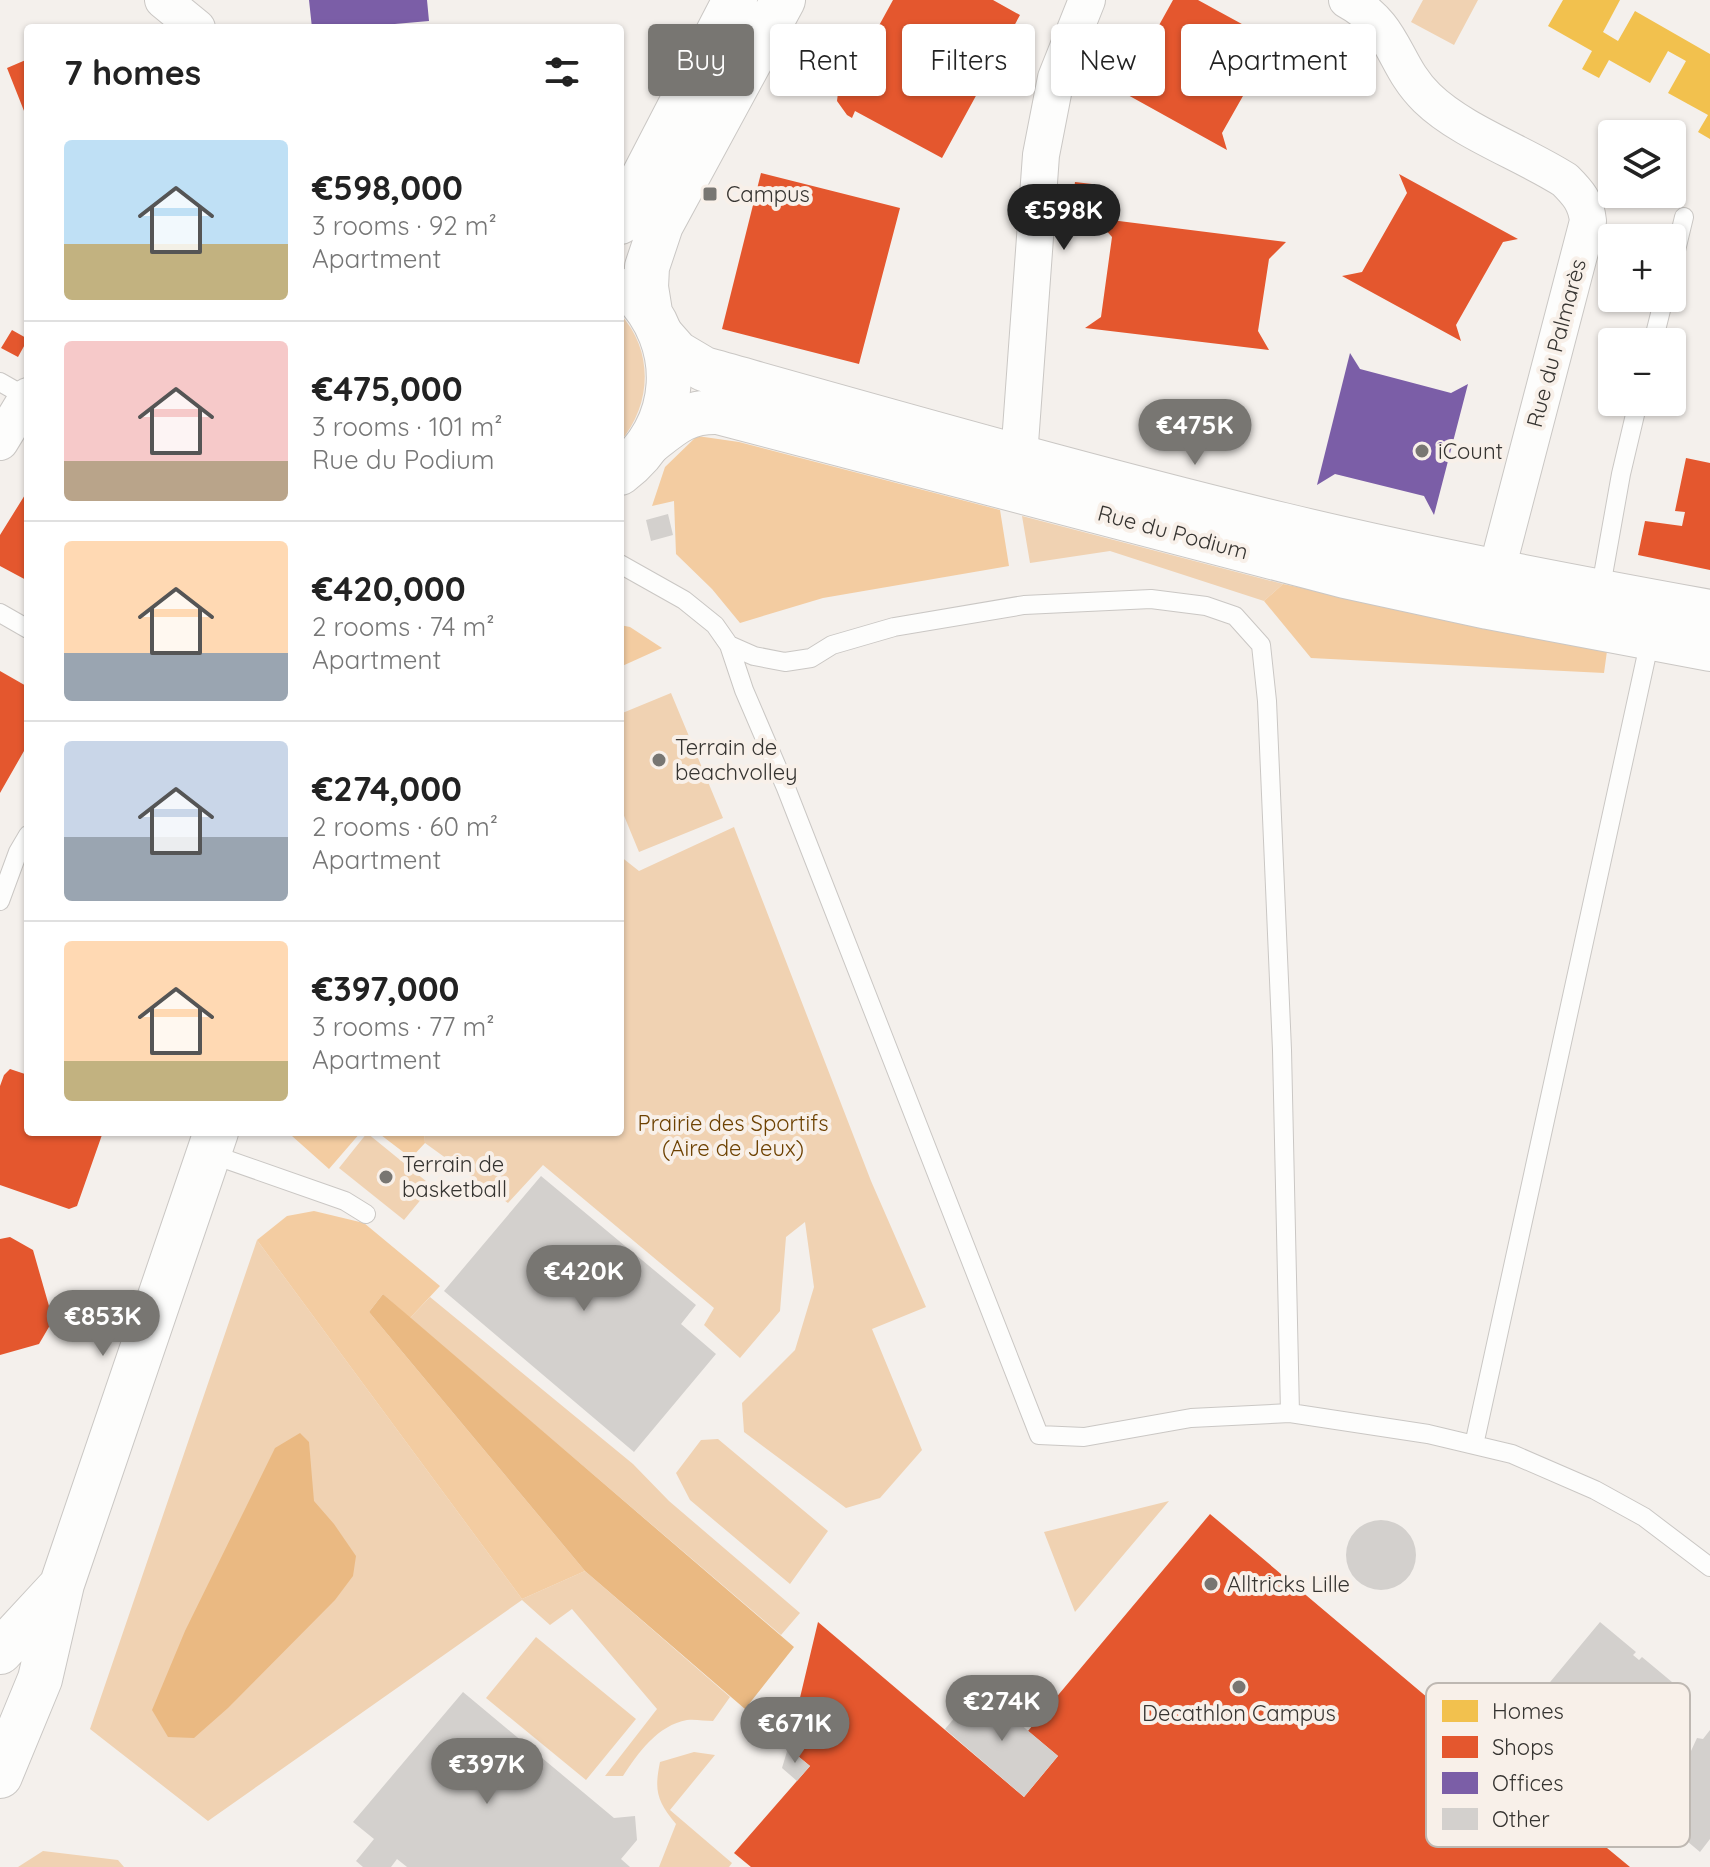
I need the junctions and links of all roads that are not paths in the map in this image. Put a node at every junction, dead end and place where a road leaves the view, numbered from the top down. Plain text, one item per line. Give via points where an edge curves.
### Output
1 (163, 0) edge
2 (735, 0) edge
3 (783, 0) edge
4 (1087, 0) edge
5 (1347, 0) edge
6 (192, 24) edge
7 (624, 214) edge
8 (1684, 217) dead end
9 (1682, 224) edge
10 (644, 310) edge
11 (21, 393) edge
12 (1635, 416) edge
13 (0, 442) edge
14 (630, 468) edge
15 (1015, 473) junction
16 (624, 567) edge
17 (624, 576) edge
18 (641, 578) junction
19 (1492, 590) junction
20 (1600, 592) junction
21 (1710, 612) edge
22 (0, 613) edge
23 (1654, 620) junction
24 (24, 627) edge
25 (729, 645) junction
26 (1710, 649) edge
27 (0, 842) edge
28 (23, 855) edge
29 (0, 901) edge
30 (212, 1143) edge
31 (366, 1214) dead end
32 (1290, 1413) junction
33 (1474, 1445) junction
34 (1710, 1567) edge
35 (62, 1584) junction
36 (0, 1652) edge
37 (2, 1771) edge

1 - 6 street
2 - 7 street
3 - 10 street via 661,225 647,267
4 - 15 street via 1056,78 1041,155
5 - 19 street, Rue du Palmarès via 1375,19 1414,83 1440,109 1565,180 1586,206 1588,221
8 - 9 lane
10 - 14 street via 669,364 669,391 663,419
10 - 15 street, Rue du Podium via 677,353 704,369
11 - 13 street
12 - 20 lane
14 - 15 street, Rue du Podium via 684,417 701,411
15 - 19 street, Rue du Podium via 1314,568
16 - 18 lane
17 - 18 lane
18 - 25 lane via 697,608
19 - 20 street, Rue du Podium
19 - 23 street, Rue du Podium
20 - 23 street, Rue du Podium
21 - 23 street, Rue du Podium
22 - 24 lane
23 - 26 street, Rue du Podium
23 - 33 lane
25 - 32 lane via 1039,1435 1084,1437 1191,1418
25 - 32 lane via 785,662 811,658 832,645 894,627 1024,605 1151,599 1206,606 1235,616 1261,645 1278,934
27 - 28 lane
28 - 29 lane
30 - 31 lane
30 - 35 street
32 - 33 lane
33 - 34 lane via 1512,1454 1595,1490 1644,1517
35 - 36 street
35 - 37 street via 40,1679

